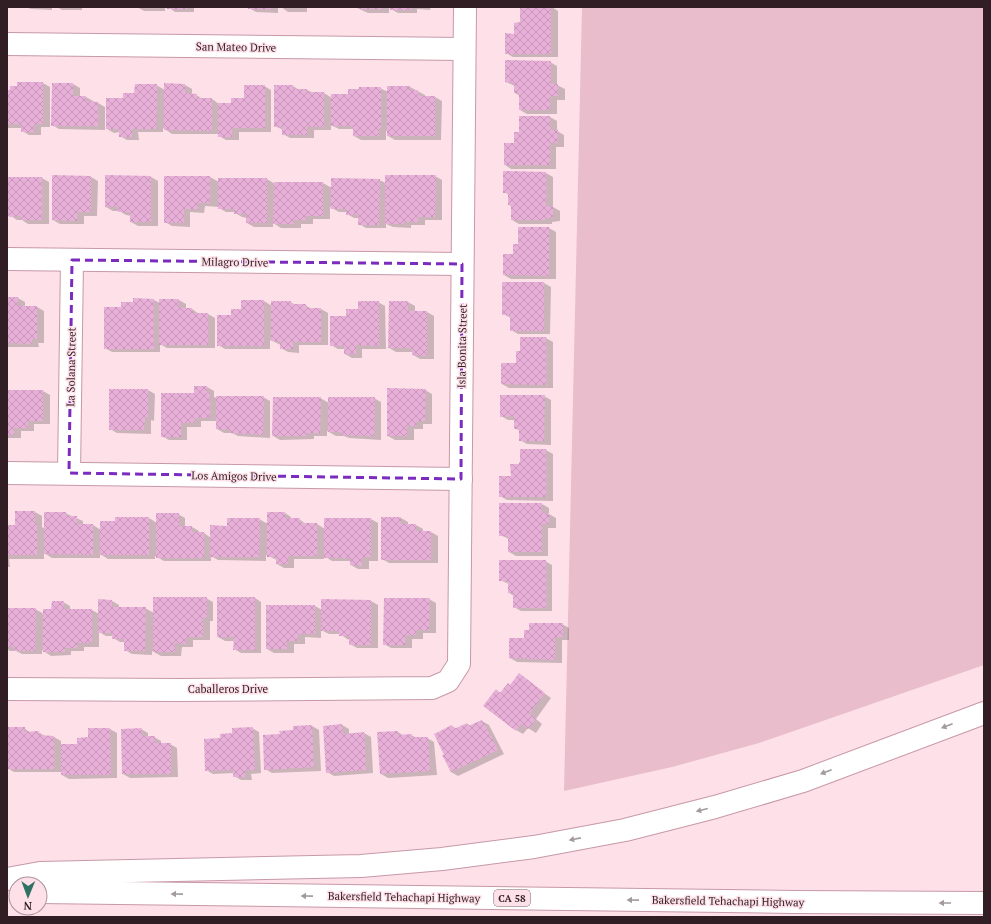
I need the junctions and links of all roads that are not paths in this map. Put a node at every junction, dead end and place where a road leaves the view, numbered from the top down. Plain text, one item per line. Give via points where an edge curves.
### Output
1 (465, 7) edge
2 (7, 44) edge
3 (464, 49) junction
4 (7, 259) edge
5 (72, 260) junction
6 (462, 264) junction
7 (7, 473) edge
8 (69, 473) junction
9 (461, 479) junction
10 (448, 681) joint
11 (7, 689) edge
12 (984, 713) edge
13 (7, 879) edge
14 (48, 892) edge
15 (984, 903) edge

1 - 3 main road, Isla Bonita Street
2 - 3 main road, San Mateo Drive
3 - 6 main road, Isla Bonita Street
4 - 5 main road, Milagro Drive
5 - 6 main road, Milagro Drive
5 - 8 main road, La Solana Street
6 - 9 main road, Isla Bonita Street
7 - 8 main road, Los Amigos Drive
8 - 9 main road, Los Amigos Drive
9 - 10 main road, Isla Bonita Street via 459,664
10 - 11 main road, Caballeros Drive via 432,688
12 -> 13 main road via 803,780 722,805 624,830 534,847 442,860 361,866 40,873
15 -> 14 main road, Bakersfield Tehachapi Highway / CA 58

